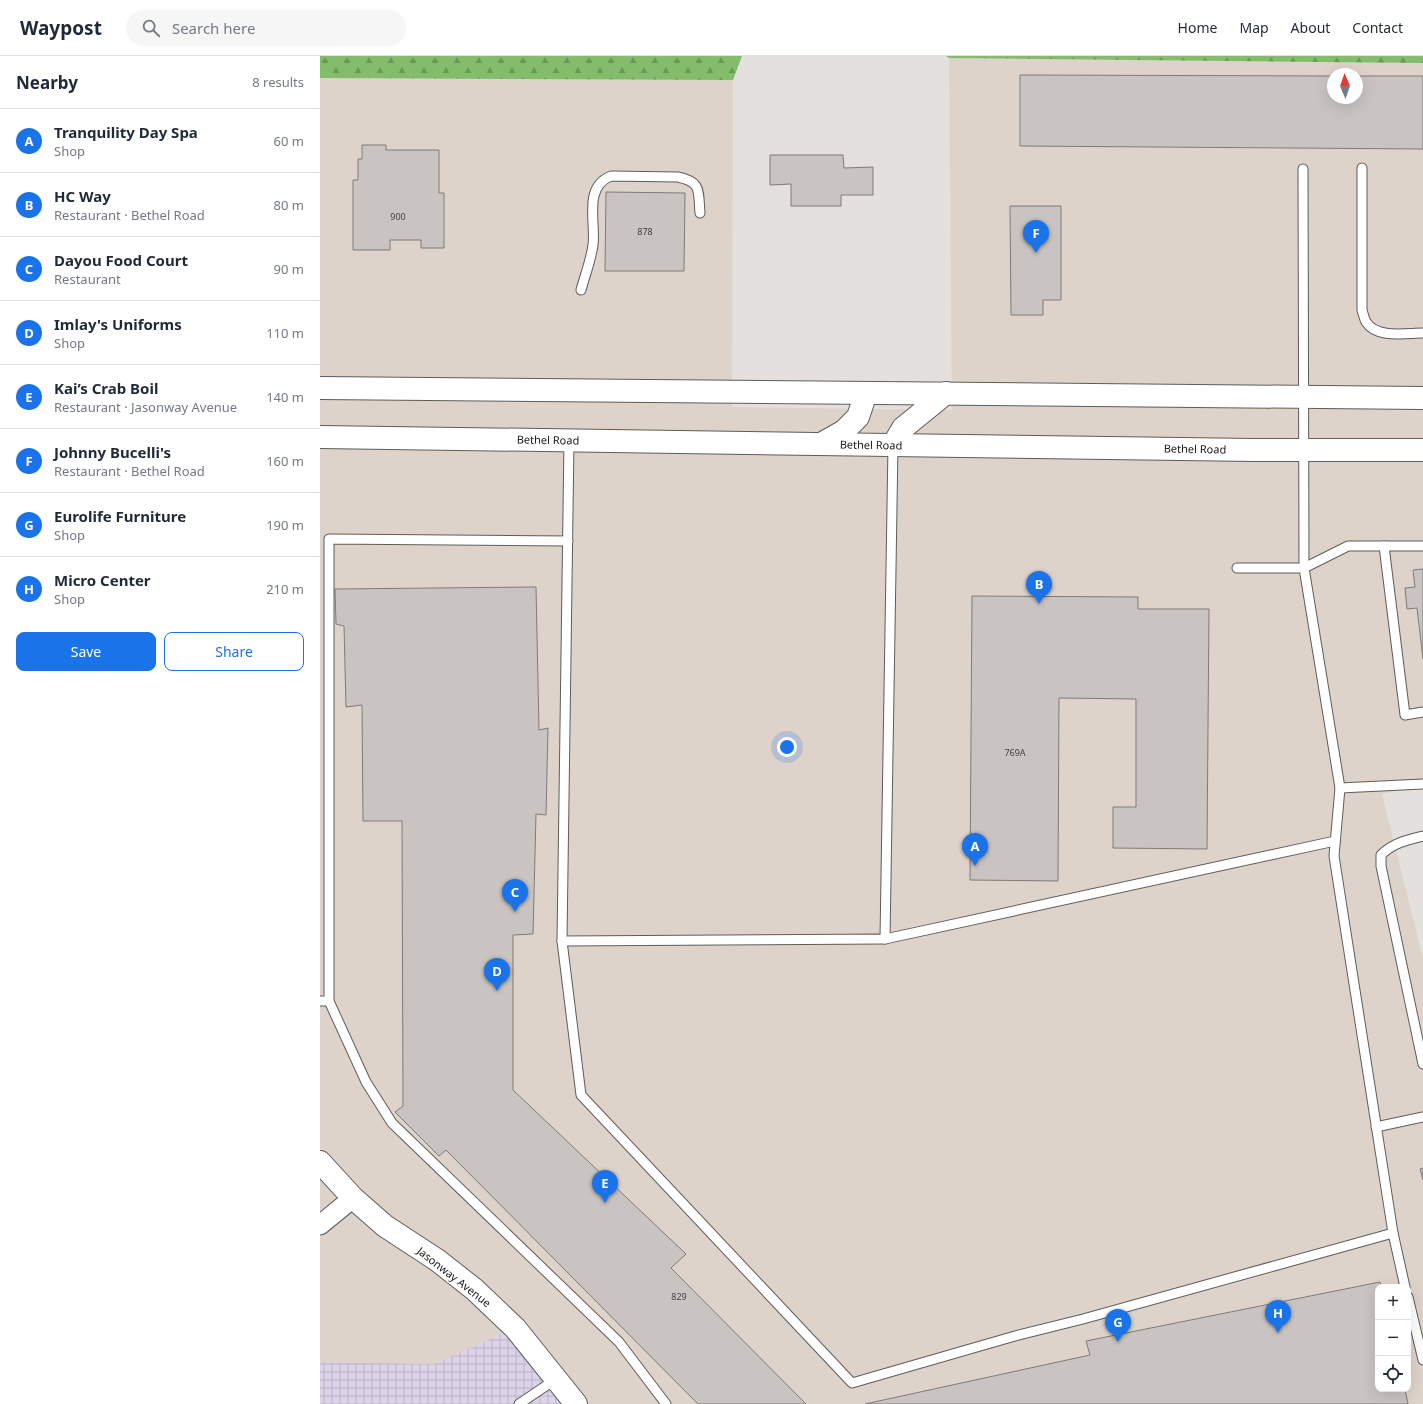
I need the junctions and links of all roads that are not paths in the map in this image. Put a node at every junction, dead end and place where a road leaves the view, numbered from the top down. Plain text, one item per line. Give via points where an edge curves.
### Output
1 (1303, 168) dead end
2 (1362, 168) dead end
3 (700, 213) dead end
4 (581, 290) dead end
5 (1423, 333) edge
6 (320, 388) edge
7 (866, 393) junction
8 (946, 393) junction
9 (1304, 396) junction
10 (1423, 398) edge
11 (320, 437) edge
12 (569, 440) junction
13 (821, 444) junction
14 (893, 445) junction
15 (1304, 449) junction
16 (1423, 450) edge
17 (568, 541) junction
18 (1384, 546) junction
19 (1423, 546) edge
20 (1237, 568) dead end
21 (1304, 568) junction
22 (1423, 712) edge
23 (1423, 784) edge
24 (1340, 788) junction
25 (1423, 836) edge
26 (1335, 841) junction
27 (885, 939) junction
28 (562, 941) junction
29 (325, 1001) edge
30 (1423, 1064) edge
31 (1423, 1117) edge
32 (1376, 1127) junction
33 (320, 1162) edge
34 (353, 1198) junction
35 (320, 1225) edge
36 (1393, 1233) junction
37 (1405, 1284) edge
38 (1411, 1310) edge
39 (1423, 1360) edge
40 (556, 1379) junction
41 (519, 1404) edge
42 (576, 1404) edge
43 (666, 1404) edge

1 - 9 lane
2 - 5 lane via 1362,310 1366,322 1375,330 1388,334
3 - 4 lane via 698,186 688,179 618,176 604,179 597,186 592,202 593,245
6 - 7 main road
7 - 8 main road
7 - 13 main road via 858,417 844,431
8 - 9 main road
8 - 14 main road via 903,428
9 - 10 main road
9 - 15 lane
11 - 12 main road, Bethel Road
12 - 13 main road, Bethel Road
12 - 17 lane
13 - 14 main road, Bethel Road
14 - 15 main road, Bethel Road
14 - 27 lane
15 - 16 main road, Bethel Road
15 - 21 lane
17 - 28 lane
17 - 29 lane via 329,539
18 - 19 lane
18 - 21 lane via 1348,546
18 - 22 lane via 1405,715
20 - 21 lane
21 - 24 lane
23 - 24 lane
24 - 26 lane
25 - 30 lane via 1388,848 1381,855 1381,866
26 - 27 lane
26 - 32 lane via 1334,856
27 - 28 lane
28 - 36 lane via 581,1095 852,1383
29 - 43 lane via 366,1082 392,1123 619,1342
31 - 32 lane
32 - 36 lane
33 - 34 main road, Jasonway Avenue
34 - 35 street
34 - 40 main road, Jasonway Avenue via 385,1226 437,1260 474,1289 515,1328
36 - 37 lane
38 - 39 lane
40 - 41 lane
40 - 42 main road, Jasonway Avenue

